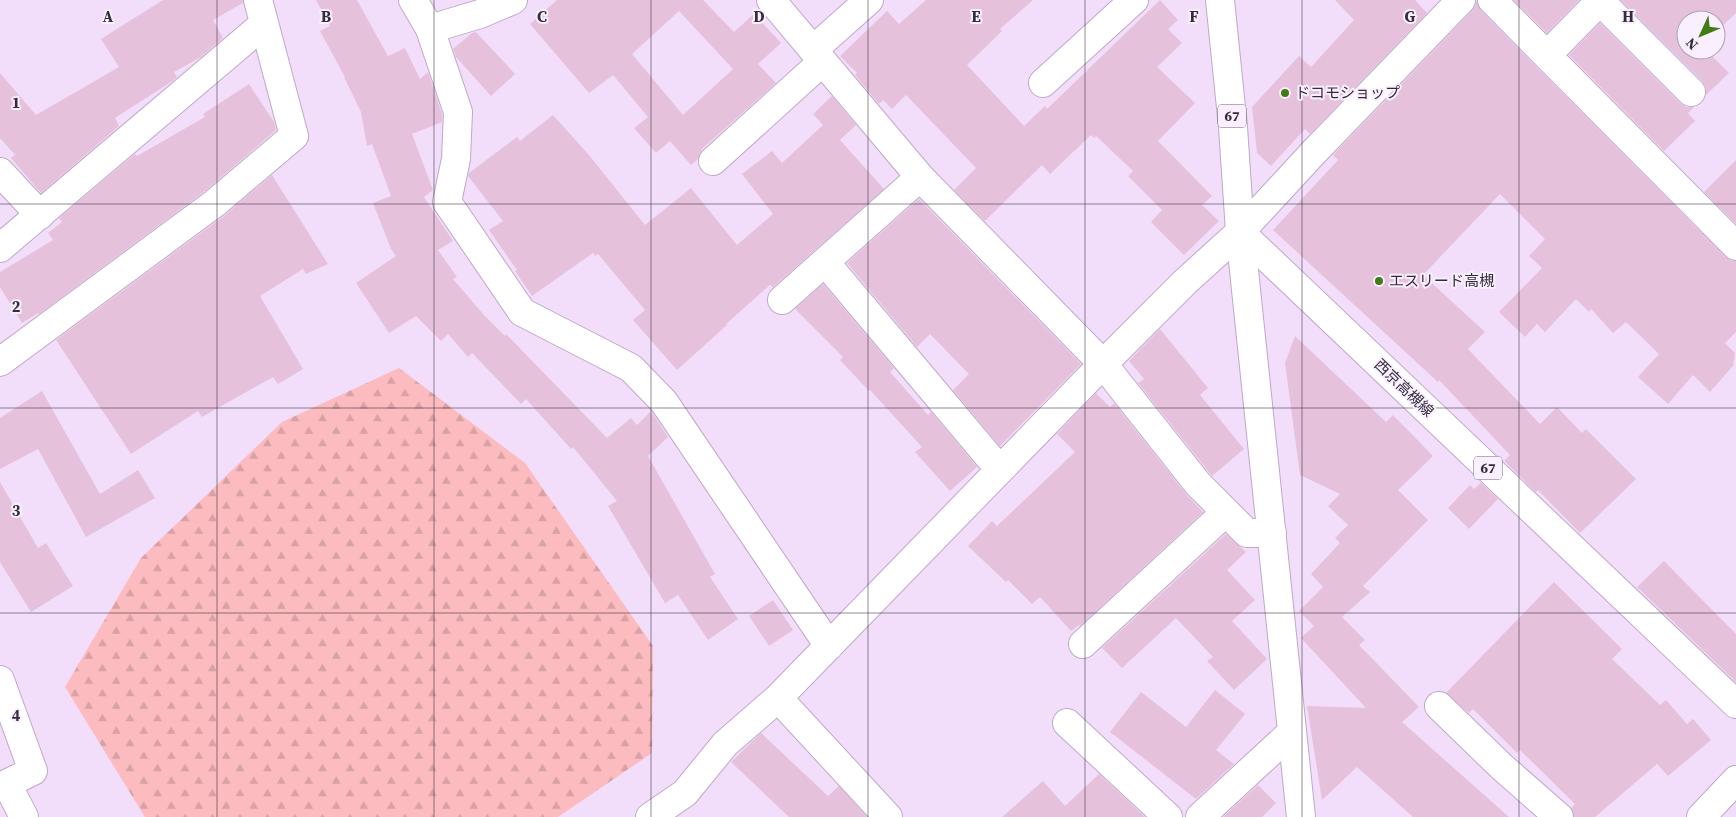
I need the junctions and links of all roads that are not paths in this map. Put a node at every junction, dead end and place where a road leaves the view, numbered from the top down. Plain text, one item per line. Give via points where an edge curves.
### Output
1 (413, 0) edge
2 (513, 0) edge
3 (771, 0) edge
4 (869, 0) edge
5 (1134, 0) edge
6 (1220, 0) edge
7 (1461, 0) edge
8 (1492, 0) edge
9 (1600, 0) edge
10 (261, 12) edge
11 (430, 29) junction
12 (1546, 55) junction
13 (818, 56) junction
14 (1043, 83) dead end
15 (1691, 92) dead end
16 (713, 161) dead end
17 (0, 172) edge
18 (920, 177) junction
19 (40, 215) junction
20 (1240, 232) junction
21 (1736, 246) edge
22 (0, 248) edge
23 (825, 262) junction
24 (782, 300) dead end
25 (0, 362) edge
26 (1103, 364) junction
27 (1000, 470) junction
28 (1226, 512) junction
29 (1272, 533) junction
30 (1083, 644) dead end
31 (829, 646) junction
32 (0, 680) edge
33 (778, 698) junction
34 (1736, 704) edge
35 (1439, 706) dead end
36 (1067, 724) dead end
37 (1292, 732) junction
38 (1736, 780) edge
39 (4, 785) edge
40 (24, 817) edge
41 (650, 817) edge
42 (888, 817) edge
43 (1168, 817) edge
44 (1200, 817) edge
45 (1301, 817) edge
46 (1558, 817) edge
47 (1701, 817) edge

1 - 11 street
2 - 11 street
3 - 13 street
4 - 13 street
5 - 14 street
6 - 20 street, 67
7 - 20 street
8 - 12 street
9 - 12 street
9 - 15 street
10 - 19 street
10 - 25 street via 294,136 215,203
11 - 31 street via 458,112 456,159 447,202 522,312 631,368 664,402
12 - 21 street
13 - 16 street
13 - 18 street
17 - 19 street
18 - 23 street
18 - 26 street
19 - 22 street
20 - 26 street
20 - 29 street
20 - 34 street, 西京高槻線 / 67
23 - 24 street
23 - 27 street
26 - 27 street
26 - 28 street via 1198,484
27 - 31 street
28 - 29 street via 1247,533
28 - 30 street
29 - 37 street
31 - 33 street
32 - 39 street via 34,771
33 - 41 street via 725,744 685,793
33 - 42 street
35 - 46 street
36 - 43 street
37 - 44 street
37 - 45 street
38 - 47 street
39 - 40 street

